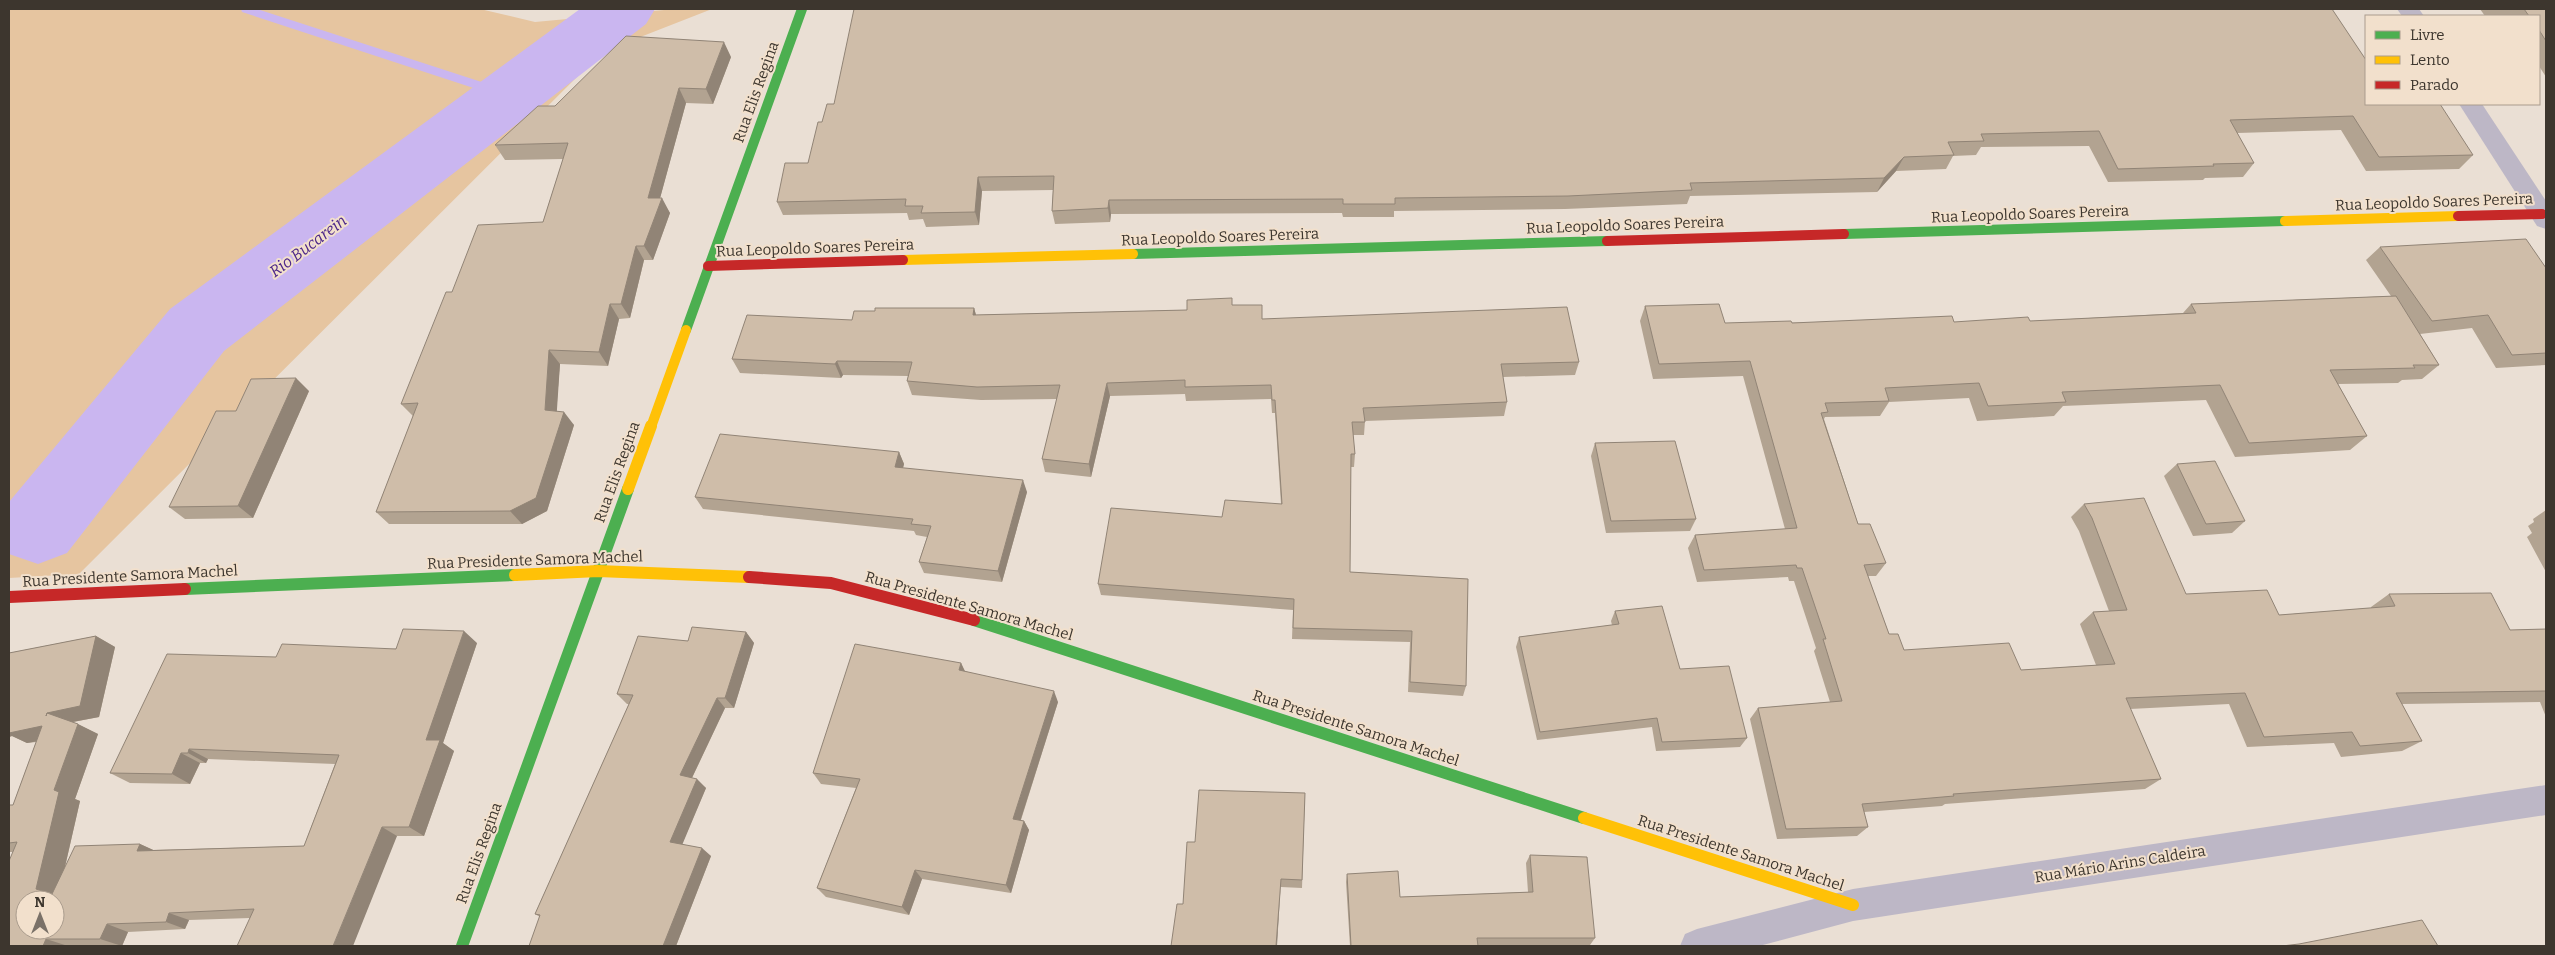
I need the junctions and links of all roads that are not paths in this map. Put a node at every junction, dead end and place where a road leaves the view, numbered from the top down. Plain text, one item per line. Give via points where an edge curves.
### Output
1 (802, 9) edge
2 (2471, 105) edge
3 (2544, 217) edge
4 (708, 266) junction
5 (598, 570) junction
6 (9, 597) edge
7 (2546, 800) edge
8 (1853, 905) junction
9 (462, 946) edge
10 (1697, 946) edge

1 - 4 street, Rua Elis Regina
2 - 3 street
3 - 4 street, Rua Leopoldo Soares Pereira
4 - 5 street, Rua Elis Regina
5 - 6 street, Rua Presidente Samora Machel
5 - 8 street, Rua Presidente Samora Machel via 716,574 831,583 881,594 960,616
5 - 9 street, Rua Elis Regina
7 - 8 street, Rua Mário Arins Caldeira
8 - 10 street, Rua Mário Arins Caldeira

